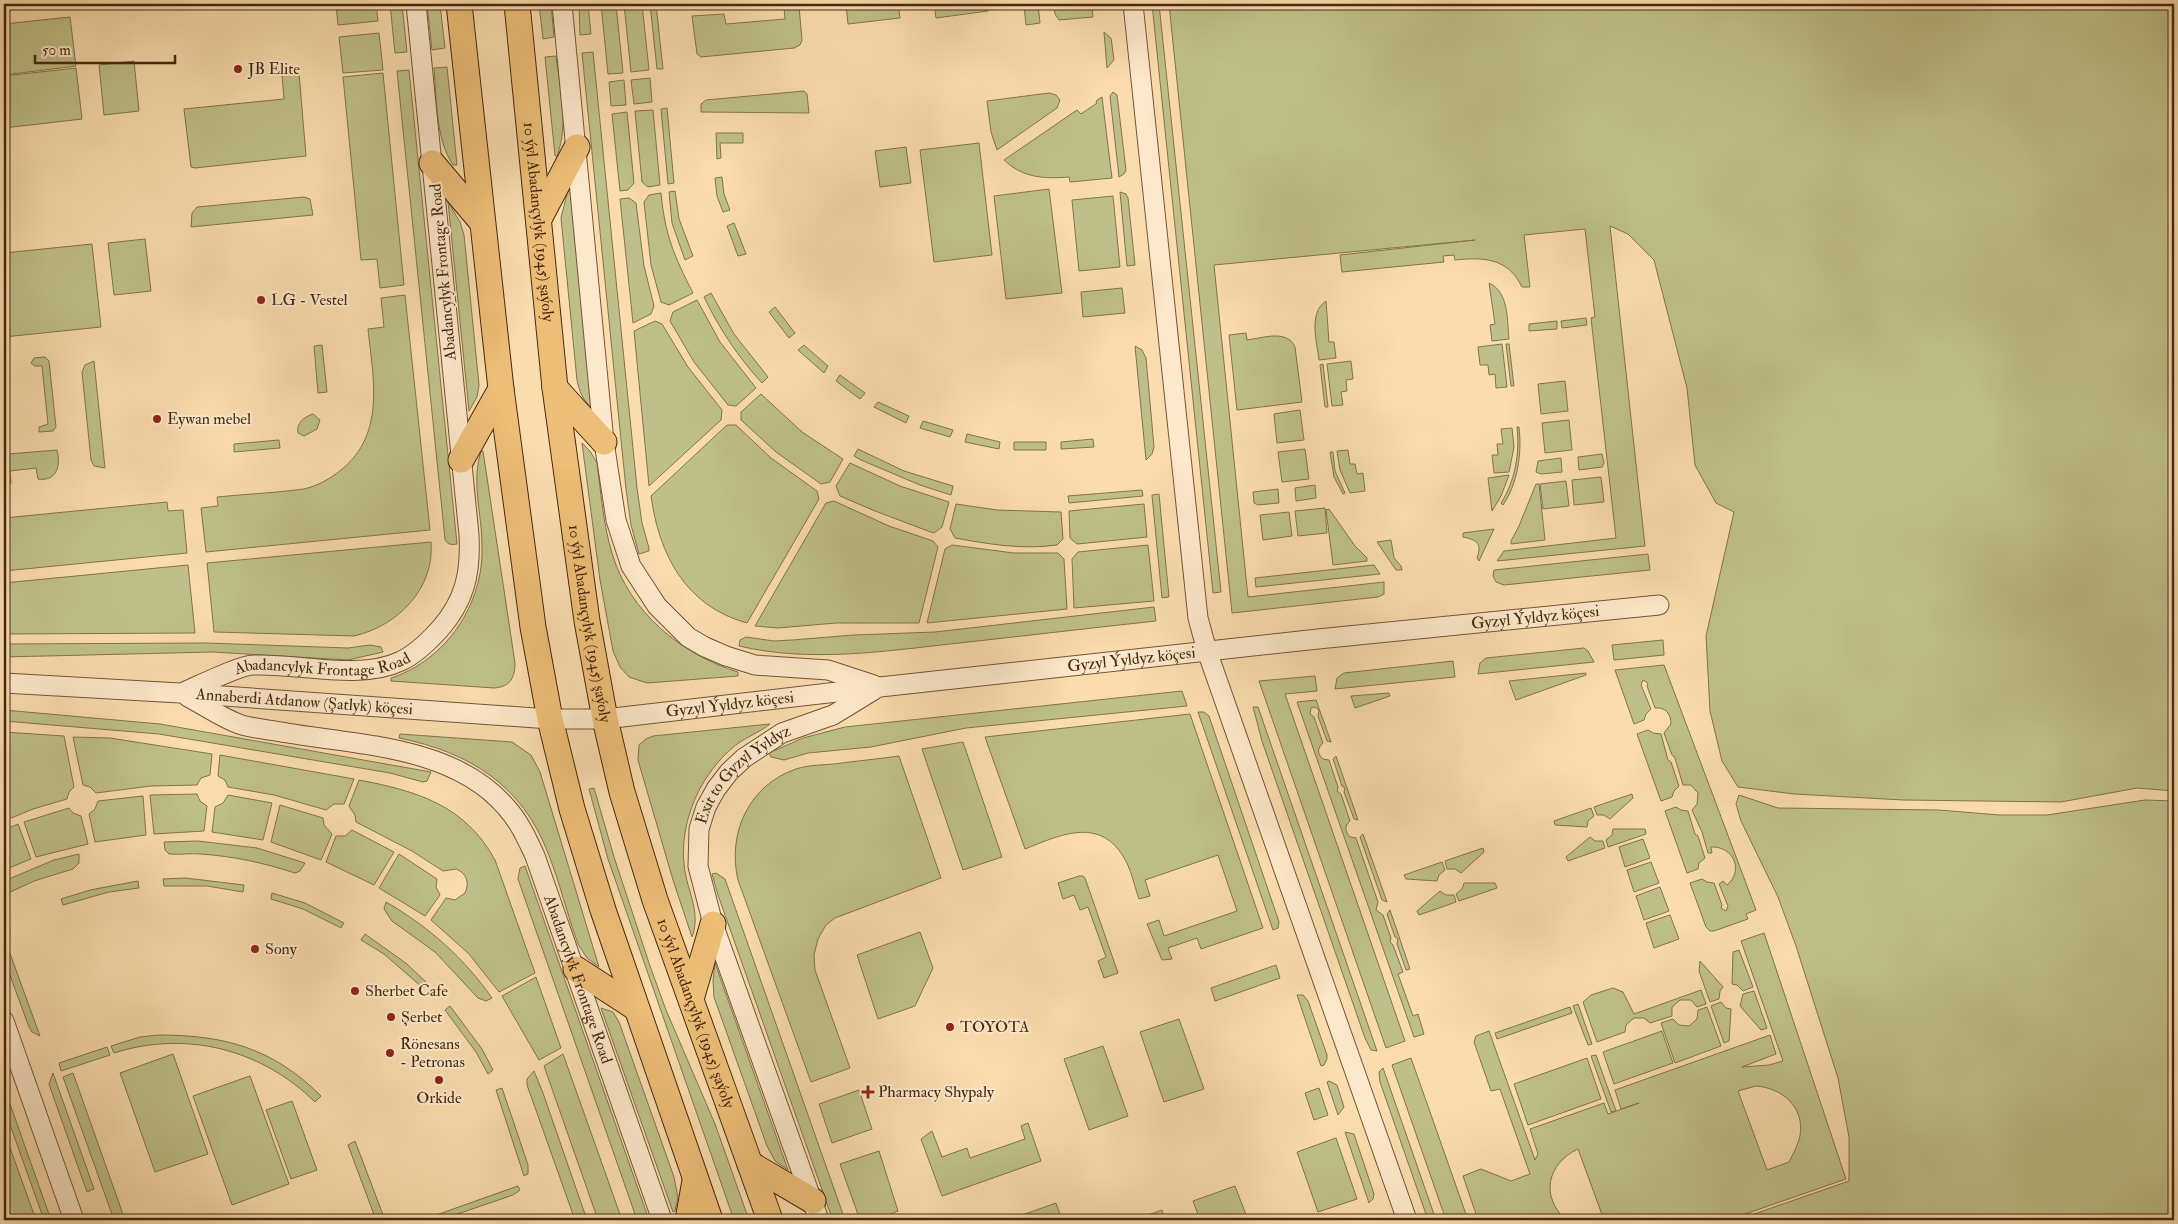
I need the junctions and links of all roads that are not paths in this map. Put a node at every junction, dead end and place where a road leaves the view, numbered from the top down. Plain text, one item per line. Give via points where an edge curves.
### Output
1 (416, 4) edge
2 (459, 4) edge
3 (517, 4) edge
4 (562, 4) edge
5 (1133, 4) edge
6 (577, 146) junction
7 (432, 163) junction
8 (539, 219) junction
9 (482, 222) junction
10 (555, 388) junction
11 (501, 390) junction
12 (604, 442) junction
13 (461, 460) junction
14 (1659, 605) dead end
15 (1207, 651) junction
16 (4, 683) edge
17 (880, 686) junction
18 (180, 693) junction
19 (550, 719) junction
20 (605, 719) junction
21 (713, 924) junction
22 (576, 969) junction
23 (691, 999) junction
24 (636, 1008) junction
25 (4, 1021) edge
26 (750, 1164) junction
27 (695, 1179) junction
28 (816, 1211) edge
29 (74, 1220) edge
30 (662, 1220) edge
31 (688, 1220) edge
32 (710, 1220) edge
33 (770, 1220) edge
34 (1407, 1220) edge

1 - 7 street, Abadancylyk Frontage Road
2 - 9 main road
3 - 8 main road, 10 ýyl Abadançylyk (1945) şaýoly
4 - 6 street
5 - 15 street via 1195,598
6 - 8 main road
6 - 12 street
7 - 9 main road
7 - 13 street, Abadancylyk Frontage Road
8 - 10 main road, 10 ýyl Abadançylyk (1945) şaýoly
9 - 11 main road
10 - 12 main road
10 - 20 main road, 10 ýyl Abadançylyk (1945) şaýoly via 587,621
11 - 13 main road
11 - 19 main road via 533,627
12 - 17 street via 616,520 631,566 657,606 683,632 705,647 755,665 828,670
13 - 18 street, Abadancylyk Frontage Road via 470,555 467,577 458,605 417,651 388,666 369,669 251,664
14 - 15 street, Gyzyl Ýyldyz köçesi
15 - 17 street, Gyzyl Ýyldyz köçesi
15 - 34 street
16 - 18 street, Annaberdi Atdanow (Şatlyk) köçesi
17 - 20 street, Gyzyl Ýyldyz köçesi
17 - 21 street, Exit to Gyzyl Yyldyz via 834,715 782,733 744,758 724,778 706,807 698,848 698,866
18 - 19 street, Annaberdi Atdanow (Şatlyk) köçesi
18 - 22 street, Abadancylyk Frontage Road via 241,725 414,755 451,767 484,786 507,807 527,838
19 - 20 street, Annaberdi Atdanow (Şatlyk) köçesi
19 - 24 main road via 572,809
20 - 23 main road, 10 ýyl Abadançylyk (1945) şaýoly via 622,792
21 - 23 main road
21 - 28 street
22 - 24 main road
22 - 30 street, Abadancylyk Frontage Road
23 - 26 main road, 10 ýyl Abadançylyk (1945) şaýoly
24 - 27 main road
25 - 29 street
26 - 28 main road
26 - 33 main road, 10 ýyl Abadançylyk (1945) şaýoly
27 - 31 main road
27 - 32 main road

